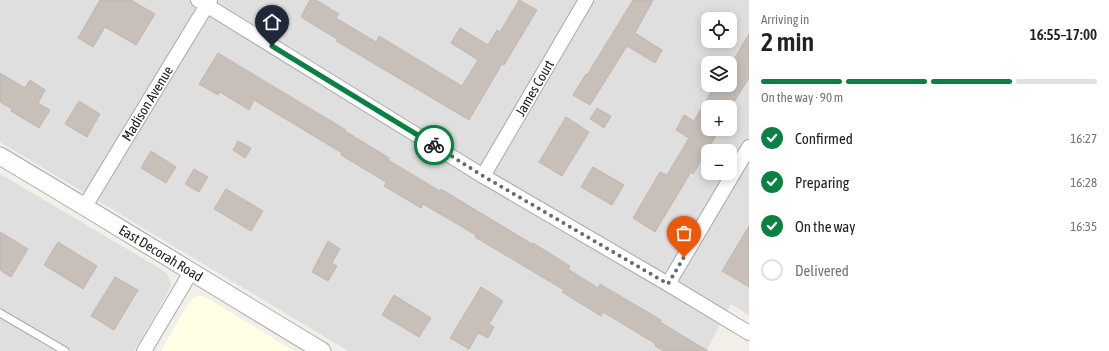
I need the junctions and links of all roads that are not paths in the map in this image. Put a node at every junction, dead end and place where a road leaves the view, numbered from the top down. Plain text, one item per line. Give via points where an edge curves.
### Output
1 (586, 0) edge
2 (205, 2) edge
3 (749, 148) edge
4 (0, 156) edge
5 (483, 176) junction
6 (85, 206) junction
7 (191, 272) junction
8 (668, 284) junction
9 (0, 313) edge
10 (749, 333) edge
11 (65, 351) edge
12 (144, 351) edge
13 (322, 351) edge

1 - 5 street, James Court
2 - 5 street
2 - 6 street, Madison Avenue
3 - 8 street
4 - 6 street, East Decorah Road
5 - 8 street
6 - 7 street, East Decorah Road
7 - 12 street
7 - 13 street, East Decorah Road
8 - 10 street
9 - 11 lane

